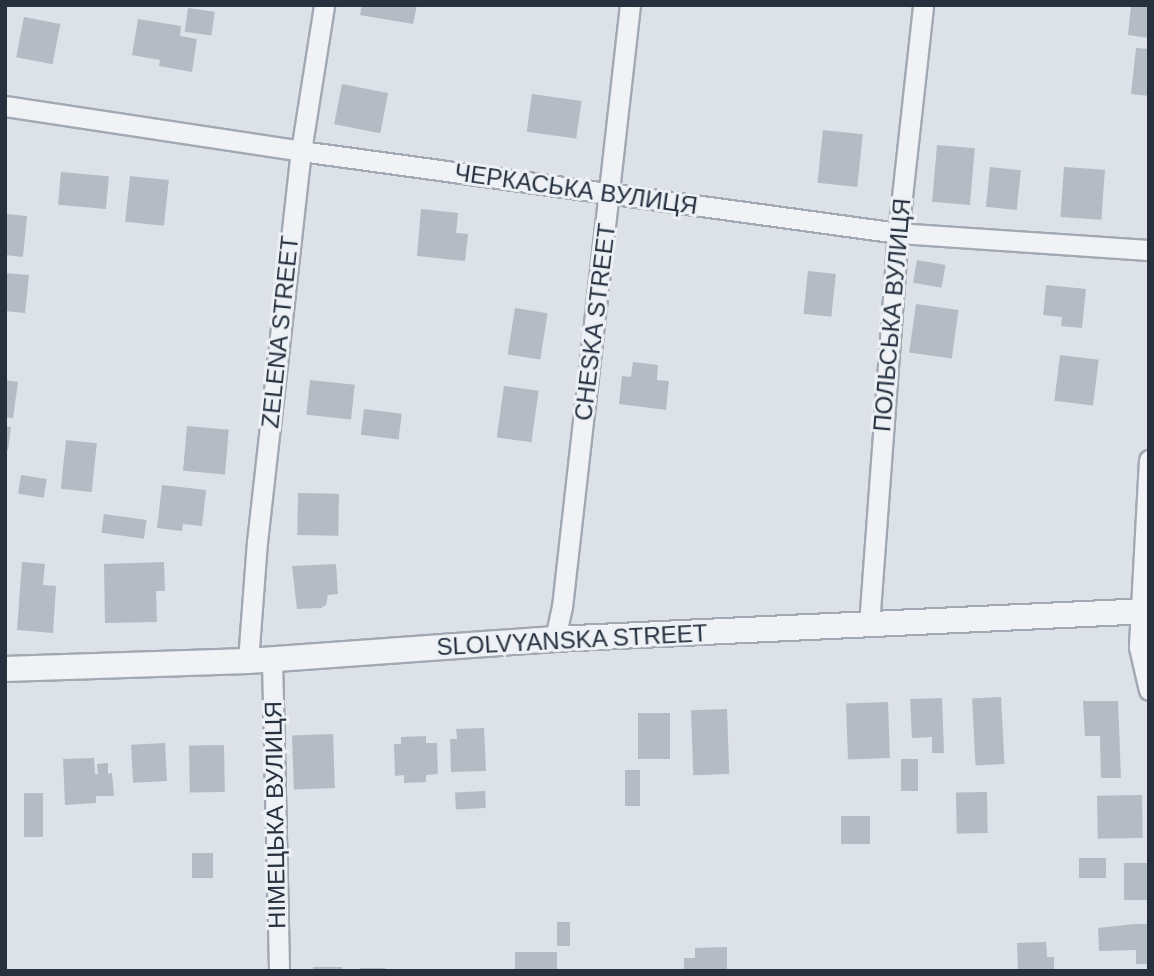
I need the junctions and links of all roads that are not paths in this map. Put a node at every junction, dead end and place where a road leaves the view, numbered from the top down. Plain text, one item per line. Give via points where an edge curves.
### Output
1 (324, 5) edge
2 (630, 5) edge
3 (923, 5) edge
4 (5, 106) edge
5 (301, 150) junction
6 (609, 194) junction
7 (898, 233) junction
8 (1149, 250) edge
9 (1149, 460) edge
10 (1144, 611) edge
11 (869, 625) junction
12 (555, 639) junction
13 (260, 660) junction
14 (5, 669) edge
15 (1149, 690) edge
16 (279, 971) edge

1 - 5 street, ZELENA STREET
2 - 6 street, CHESKA STREET
3 - 7 street, ПОЛЬСЬКА ВУЛИЦЯ
4 - 5 street, ЧЕРКАСЬКА ВУЛИЦЯ
5 - 6 street, ЧЕРКАСЬКА ВУЛИЦЯ
5 - 13 street, ZELENA STREET via 257,542
6 - 7 street, ЧЕРКАСЬКА ВУЛИЦЯ
6 - 12 street, CHESKA STREET
7 - 8 street, ЧЕРКАСЬКА ВУЛИЦЯ
7 - 11 street, ПОЛЬСЬКА ВУЛИЦЯ
9 - 10 street
10 - 11 street, SLOLVYANSKA STREET
10 - 15 street via 1139,647
11 - 12 street, SLOLVYANSKA STREET
12 - 13 street, SLOLVYANSKA STREET
13 - 14 street, SLOLVYANSKA STREET
13 - 16 street, НІМЕЦЬКА ВУЛИЦЯ

